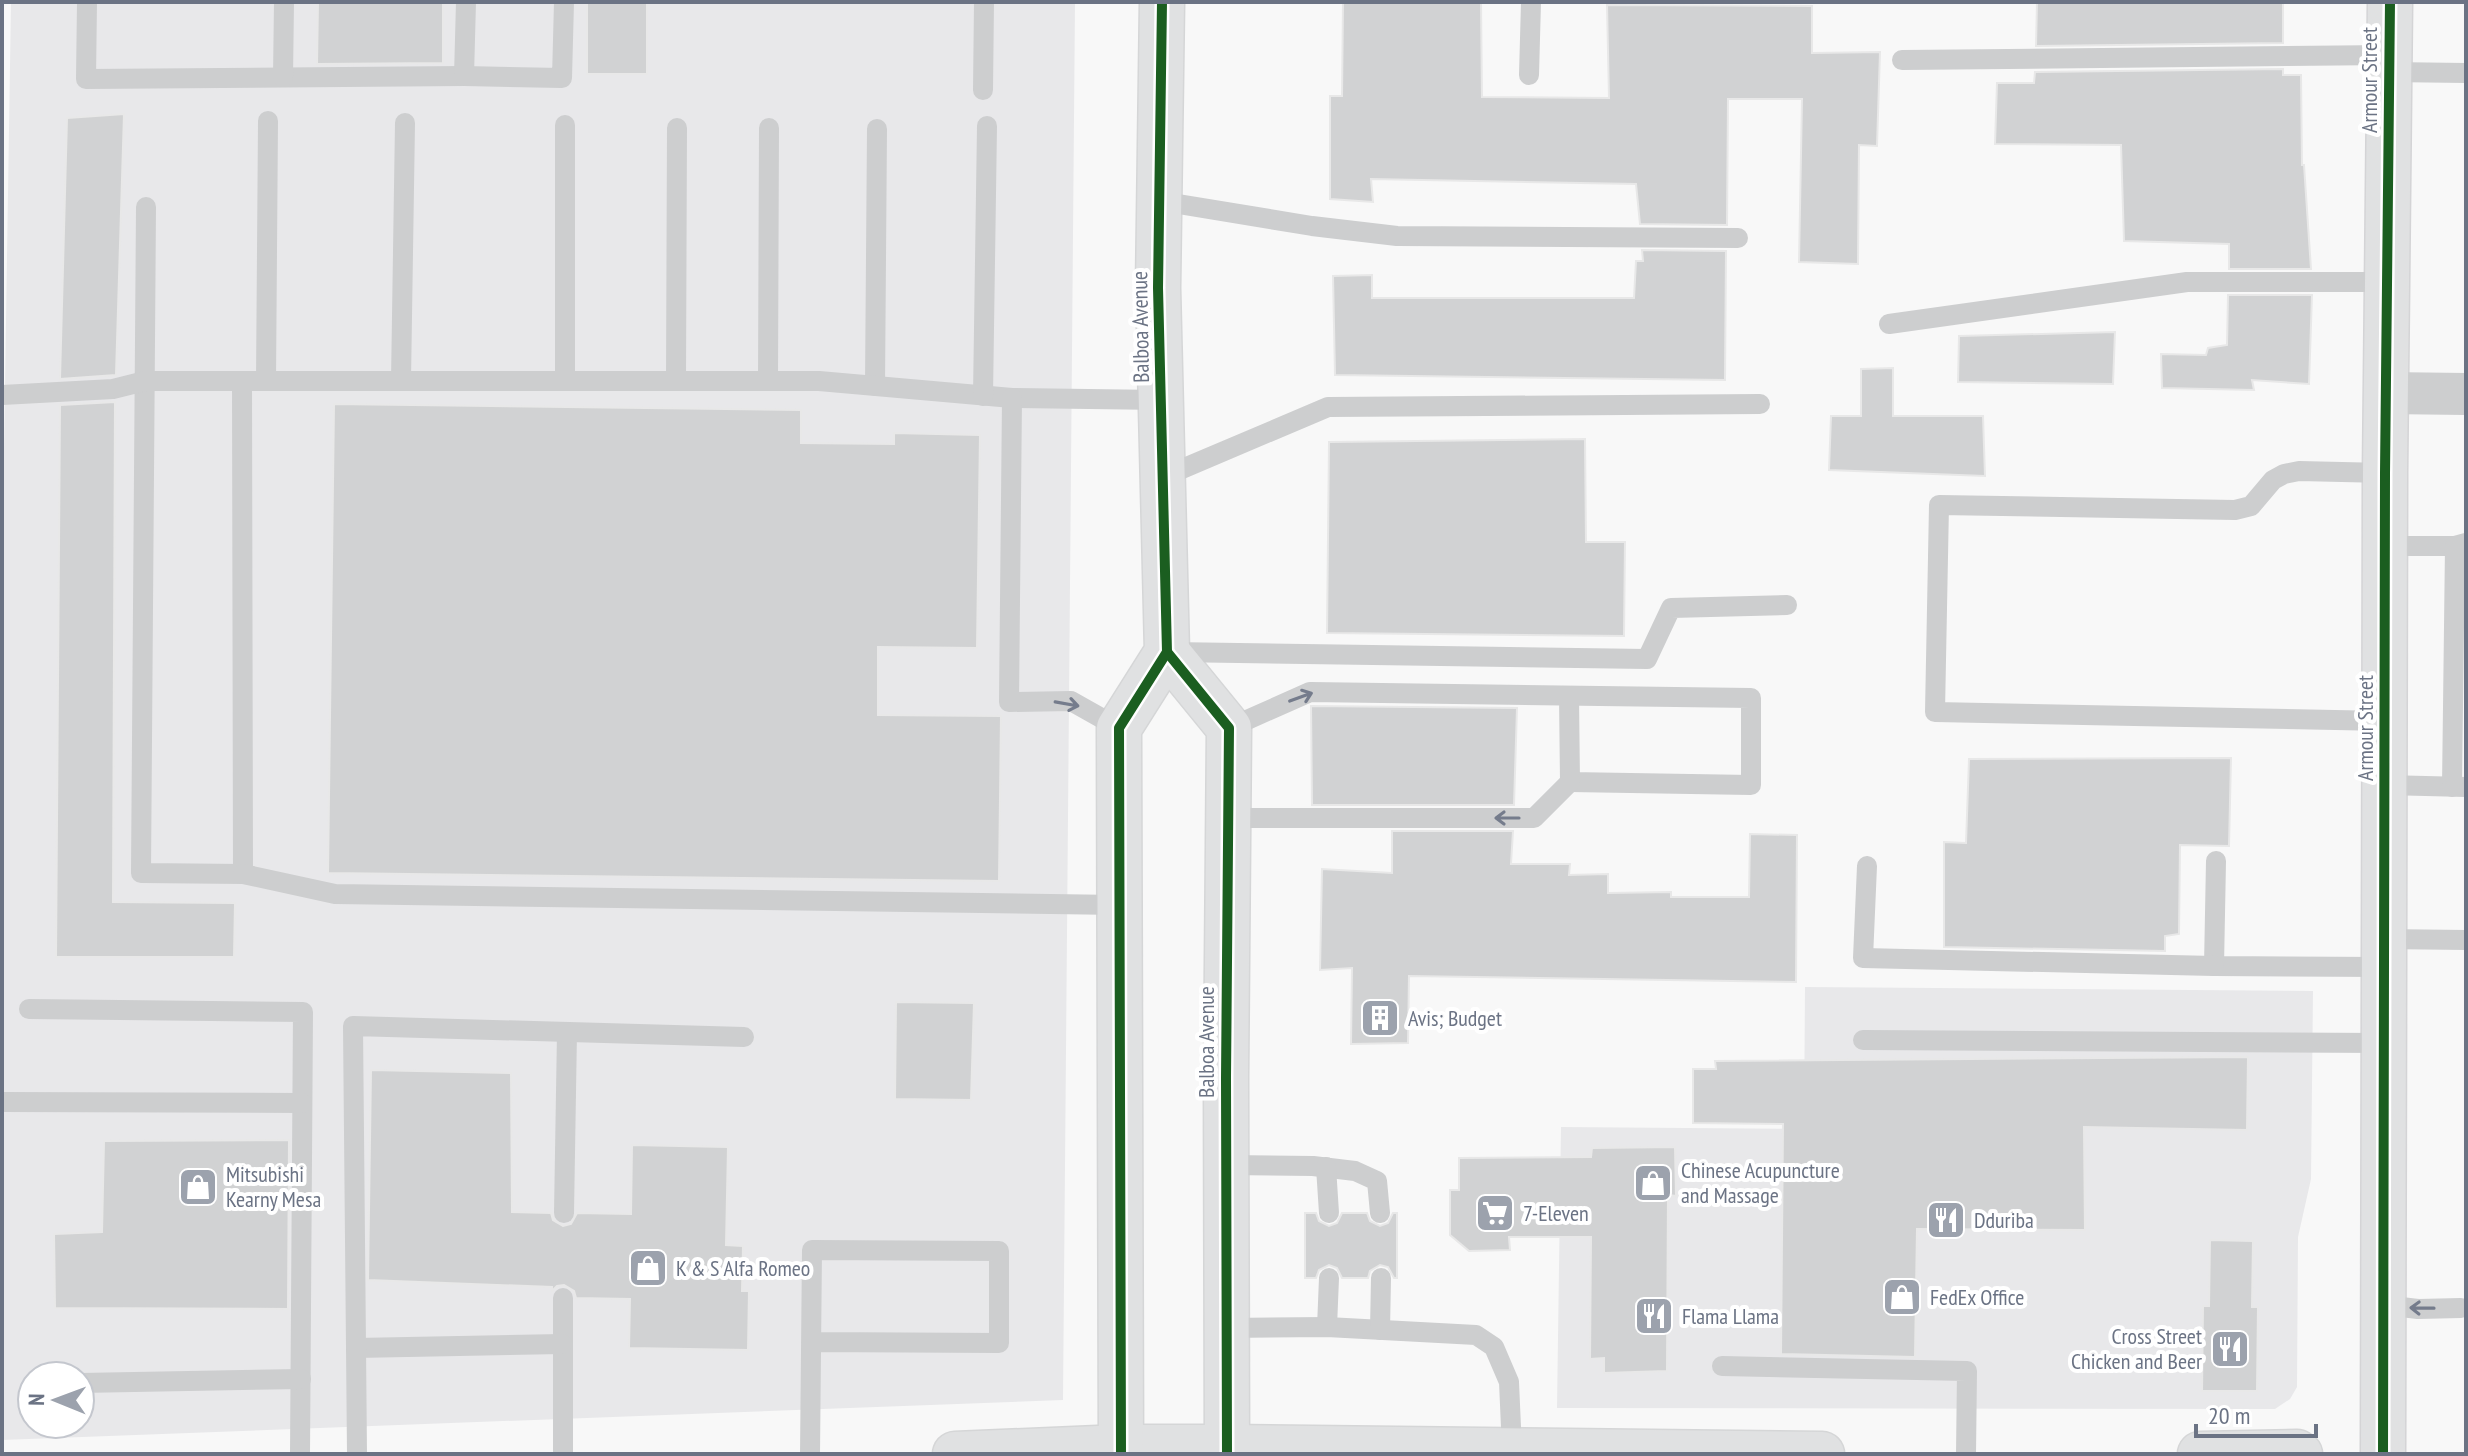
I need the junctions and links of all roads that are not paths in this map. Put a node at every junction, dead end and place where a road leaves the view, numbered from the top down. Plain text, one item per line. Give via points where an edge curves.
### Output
1 (87, 2) edge
2 (284, 2) edge
3 (466, 2) edge
4 (564, 2) edge
5 (984, 2) edge
6 (1162, 2) edge
7 (1531, 2) edge
8 (2390, 2) edge
9 (1902, 60) dead end
10 (2389, 63) junction
11 (2466, 73) edge
12 (1529, 75) dead end
13 (464, 76) junction
14 (283, 77) junction
15 (983, 90) dead end
16 (268, 121) dead end
17 (405, 123) dead end
18 (565, 125) dead end
19 (987, 126) dead end
20 (677, 128) dead end
21 (769, 128) dead end
22 (877, 129) dead end
23 (1160, 201) junction
24 (146, 207) dead end
25 (1738, 238) dead end
26 (2387, 282) junction
27 (1889, 324) dead end
28 (145, 381) junction
29 (242, 381) junction
30 (266, 381) junction
31 (401, 381) junction
32 (565, 381) junction
33 (676, 381) junction
34 (768, 381) junction
35 (875, 386) junction
36 (2386, 393) junction
37 (2466, 394) edge
38 (2, 395) edge
39 (983, 396) junction
40 (1012, 398) junction
41 (1161, 400) junction
42 (1760, 404) dead end
43 (2385, 473) junction
44 (1163, 477) junction
45 (2461, 545) edge
46 (2385, 546) junction
47 (1787, 605) dead end
48 (1167, 652) junction
49 (1569, 696) junction
50 (2384, 721) junction
51 (1119, 728) junction
52 (1229, 728) junction
53 (1570, 782) junction
54 (2385, 785) junction
55 (2459, 787) edge
56 (1228, 818) junction
57 (2216, 861) dead end
58 (1867, 866) dead end
59 (243, 874) junction
60 (1119, 905) junction
61 (2466, 940) edge
62 (2384, 953) junction
63 (2214, 966) junction
64 (29, 1009) dead end
65 (567, 1032) junction
66 (744, 1037) dead end
67 (1863, 1040) dead end
68 (2384, 1043) junction
69 (2, 1102) edge
70 (302, 1103) junction
71 (1226, 1165) junction
72 (1326, 1167) junction
73 (564, 1213) dead end
74 (1329, 1213) dead end
75 (1380, 1213) dead end
76 (1329, 1278) dead end
77 (1381, 1278) dead end
78 (563, 1298) dead end
79 (2384, 1305) junction
80 (2461, 1308) dead end
81 (1327, 1327) junction
82 (1226, 1328) junction
83 (1380, 1330) junction
84 (811, 1342) junction
85 (562, 1344) junction
86 (356, 1348) junction
87 (1722, 1366) dead end
88 (301, 1379) junction
89 (96, 1383) edge
90 (1121, 1450) edge
91 (1227, 1450) edge
92 (1512, 1450) junction
93 (300, 1454) edge
94 (357, 1454) edge
95 (563, 1454) edge
96 (810, 1454) edge
97 (955, 1454) edge
98 (1822, 1454) edge
99 (1966, 1454) edge
100 (2200, 1454) edge
101 (2300, 1454) edge
102 (2383, 1454) edge

1 - 14 lane via 86,79
2 - 14 lane
3 - 13 lane
4 - 13 lane via 562,78
5 - 15 lane
6 - 23 main road, Balboa Avenue
7 - 12 lane
8 - 10 main road, Armour Street
9 - 10 lane
10 - 11 lane
10 - 26 main road, Armour Street
13 - 14 lane
16 - 30 lane
17 - 31 lane
18 - 32 lane
19 - 39 lane
20 - 33 lane
21 - 34 lane
22 - 35 lane
23 - 25 lane via 1397,236
23 - 41 main road, Balboa Avenue
24 - 28 lane
26 - 27 lane via 2187,282
26 - 36 main road, Armour Street
28 - 29 lane
28 - 38 lane via 113,389
28 - 59 lane via 141,873
29 - 30 lane
29 - 59 lane
30 - 31 lane
31 - 32 lane
32 - 33 lane
33 - 34 lane
34 - 35 lane
35 - 39 lane
36 - 37 street
36 - 43 main road, Armour Street
39 - 40 lane
40 - 41 lane
40 -> 51 lane via 1009,702 1071,701
41 - 44 main road, Balboa Avenue
42 - 44 lane via 1328,407
43 - 46 main road, Armour Street
43 - 50 lane via 2284,474 2251,506 2235,510 1939,505 1935,712
44 - 48 main road, Balboa Avenue
45 - 46 lane
45 - 55 lane
46 - 50 main road, Armour Street
47 - 48 lane via 1671,608 1647,659
48 - 51 main road
48 - 52 main road
52 -> 49 lane via 1310,692
49 - 53 lane
49 - 53 lane via 1751,698 1751,785
50 - 54 main road, Armour Street
51 - 60 main road
52 - 56 main road, Balboa Avenue
53 -> 56 lane via 1534,818
54 - 55 lane
54 - 62 main road, Armour Street
56 - 71 main road, Balboa Avenue
57 - 63 lane
58 - 63 lane via 1863,958
59 - 60 lane via 335,894
60 - 90 main road
61 - 62 lane
62 - 63 lane
62 - 68 main road, Armour Street
64 - 70 lane via 303,1012
65 - 66 lane
65 - 73 lane
65 - 86 lane via 353,1026
67 - 68 lane
68 - 79 main road, Armour Street
69 - 70 lane
70 - 88 lane
71 - 72 lane
71 - 82 main road, Balboa Avenue
72 - 74 lane
72 - 75 lane via 1377,1181
76 - 81 lane
77 - 83 lane
78 - 85 lane
80 -> 79 lane
79 - 102 main road, Armour Street
81 - 82 lane
81 - 83 lane
82 - 91 main road, Balboa Avenue
83 - 92 lane via 1476,1335 1494,1347 1509,1382
84 - 84 lane via 812,1250 999,1251 999,1343
84 - 96 lane
85 - 86 lane
85 - 95 lane
86 - 94 lane
87 - 99 lane via 1967,1371
88 - 89 lane
88 - 93 lane
90 - 91 main road
90 - 97 main road
91 - 92 main road
92 - 98 main road
100 - 101 main road

